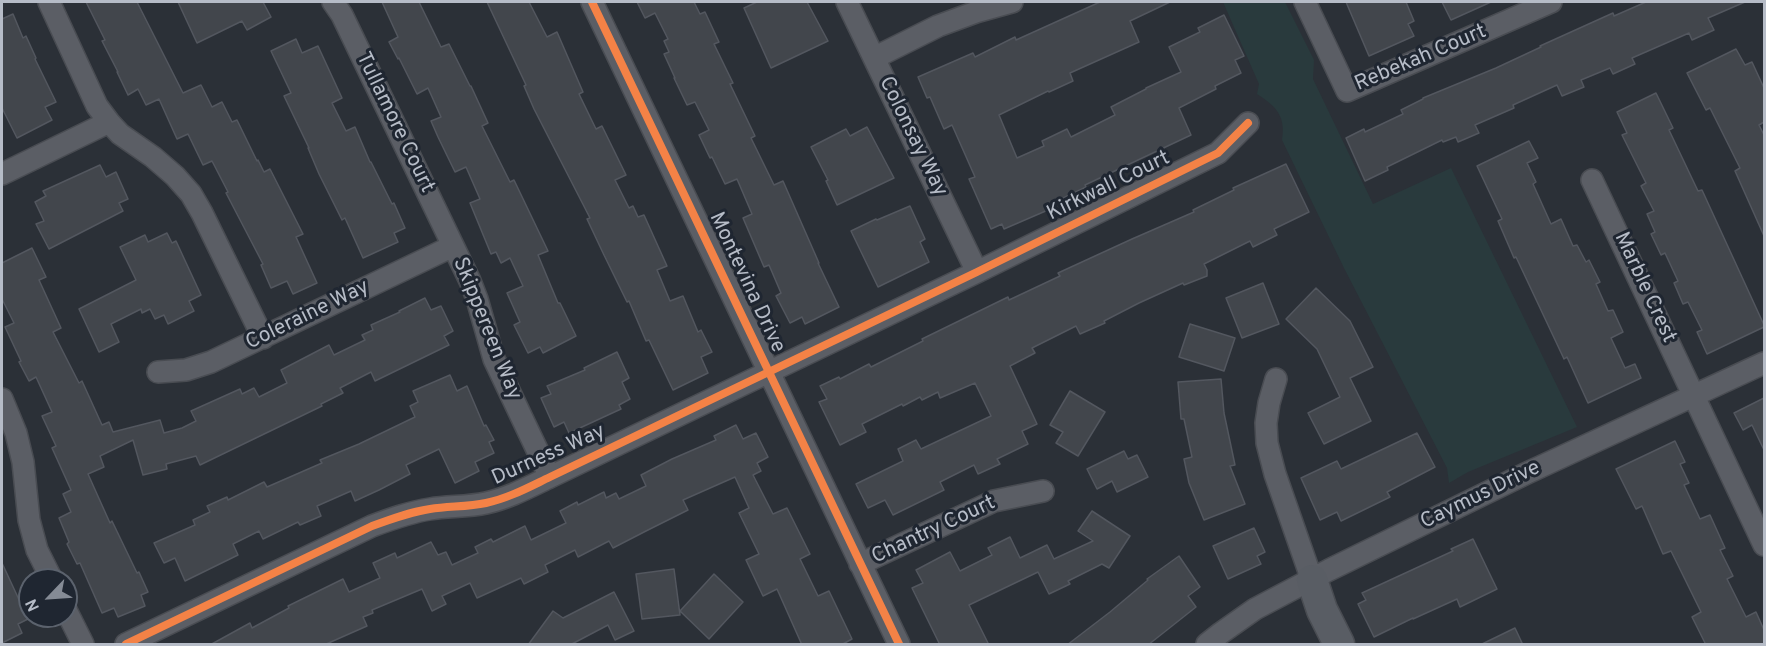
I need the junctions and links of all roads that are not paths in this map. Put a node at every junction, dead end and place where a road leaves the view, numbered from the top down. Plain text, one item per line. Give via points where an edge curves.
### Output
1 (49, 2) edge
2 (333, 2) edge
3 (592, 2) edge
4 (847, 2) edge
5 (1012, 2) edge
6 (1305, 2) edge
7 (1545, 3) edge
8 (874, 58) junction
9 (109, 122) junction
10 (1248, 123) dead end
11 (2, 174) edge
12 (1592, 180) dead end
13 (453, 246) junction
14 (977, 272) junction
15 (263, 338) junction
16 (1764, 363) edge
17 (158, 372) dead end
18 (769, 372) junction
19 (1276, 379) dead end
20 (1695, 396) junction
21 (2, 399) edge
22 (550, 477) junction
23 (1043, 491) dead end
24 (1764, 545) edge
25 (860, 564) junction
26 (46, 568) edge
27 (1312, 580) junction
28 (75, 628) edge
29 (83, 645) edge
30 (126, 645) edge
31 (899, 645) edge
32 (1208, 645) edge
33 (1339, 645) edge

1 - 9 street via 97,106
2 - 13 street, Tullamore Court
3 - 18 street, Montevina Drive
4 - 8 street, Colonsay Way
5 - 8 street via 938,26
6 - 7 street, Rebekah Court via 1347,91
8 - 14 street, Colonsay Way
9 - 11 street
9 - 15 street via 191,194
10 - 14 street, Kirkwall Court via 1218,153
12 - 20 street, Marble Crest
13 - 15 street, Coleraine Way
13 - 22 street, Skippereen Way via 477,299 494,359
14 - 18 street, Durness Way
15 - 17 street, Coleraine Way via 211,363
16 - 20 street, Caymus Drive
18 - 22 street, Durness Way
18 - 25 street, Montevina Drive
19 - 27 street via 1266,423 1267,443
20 - 24 street, Marble Crest
20 - 27 street, Caymus Drive via 1527,473
21 - 26 street via 16,433 29,520
22 - 30 street, Durness Way via 486,503 422,510 372,526
23 - 25 street, Chantry Court via 994,501
25 - 31 street, Montevina Drive
27 - 32 street, Caymus Drive via 1255,609
27 - 33 street
28 - 29 street

